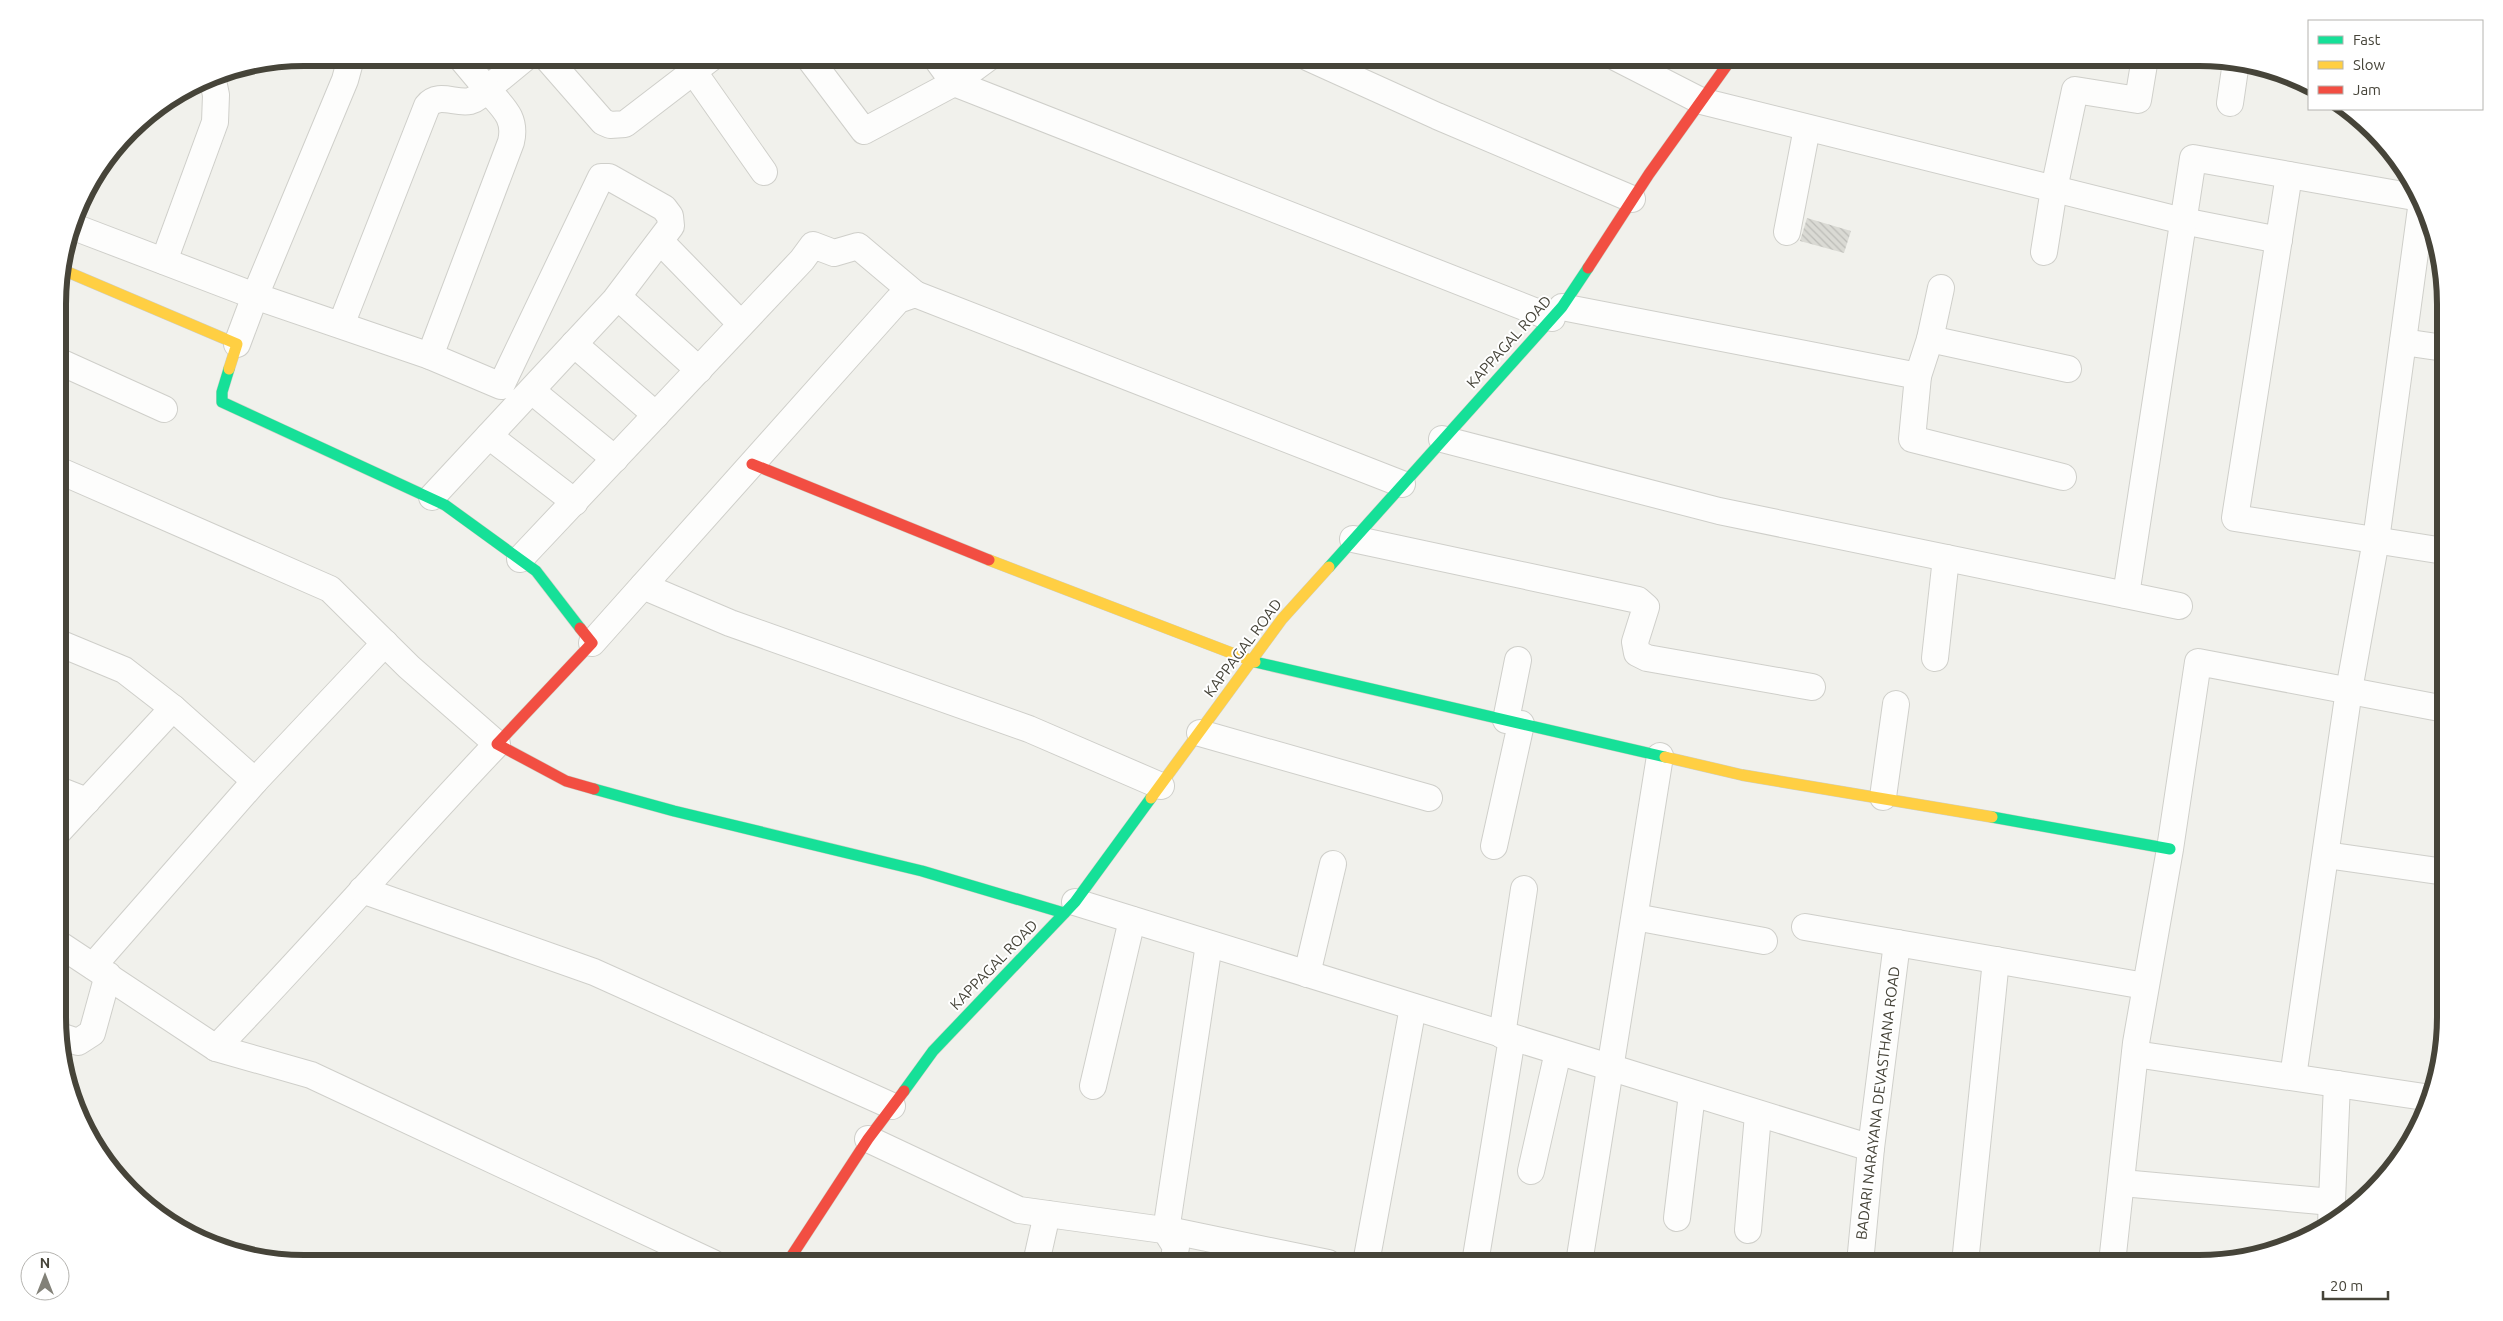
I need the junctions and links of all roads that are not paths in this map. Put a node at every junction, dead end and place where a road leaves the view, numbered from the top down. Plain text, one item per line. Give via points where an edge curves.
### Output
1 (348, 66) edge
2 (468, 66) edge
3 (514, 66) edge
4 (555, 66) edge
5 (690, 66) edge
6 (699, 66) edge
7 (815, 66) edge
8 (942, 66) edge
9 (977, 66) edge
10 (1327, 66) edge
11 (1633, 66) edge
12 (1726, 66) edge
13 (2144, 66) edge
14 (2235, 69) edge
15 (954, 83) junction
16 (213, 84) edge
17 (487, 89) junction
18 (1701, 101) junction
19 (2230, 103) dead end
20 (1807, 128) junction
21 (764, 172) dead end
22 (2289, 175) junction
23 (2054, 189) junction
24 (2411, 196) edge
25 (1632, 199) junction
26 (2420, 216) edge
27 (2183, 221) junction
28 (79, 229) edge
29 (1787, 232) dead end
30 (2279, 240) junction
31 (661, 242) junction
32 (2044, 252) dead end
33 (164, 261) junction
34 (68, 272) edge
35 (1941, 288) dead end
36 (916, 294) junction
37 (255, 296) junction
38 (618, 298) junction
39 (1557, 312) junction
40 (741, 324) junction
41 (340, 325) junction
42 (1930, 339) junction
43 (2403, 342) junction
44 (237, 344) junction
45 (574, 344) junction
46 (2437, 347) edge
47 (430, 356) junction
48 (66, 365) edge
49 (2068, 369) dead end
50 (699, 370) junction
51 (1918, 376) junction
52 (501, 386) junction
53 (528, 395) junction
54 (164, 409) dead end
55 (656, 415) junction
56 (489, 436) junction
57 (1442, 439) junction
58 (615, 459) junction
59 (752, 464) junction
60 (66, 474) edge
61 (2063, 477) dead end
62 (1402, 484) junction
63 (432, 497) junction
64 (575, 502) junction
65 (1352, 539) junction
66 (2376, 540) junction
67 (2437, 550) edge
68 (1946, 558) junction
69 (520, 560) junction
70 (644, 586) junction
71 (2126, 595) junction
72 (2179, 606) dead end
73 (385, 643) junction
74 (592, 643) junction
75 (66, 646) edge
76 (1934, 658) dead end
77 (1518, 660) dead end
78 (1251, 661) junction
79 (1812, 687) dead end
80 (2349, 690) junction
81 (1896, 704) dead end
82 (2437, 707) edge
83 (173, 708) junction
84 (1514, 722) junction
85 (1200, 733) junction
86 (497, 744) junction
87 (1660, 756) junction
88 (255, 781) junction
89 (1161, 786) junction
90 (66, 793) edge
91 (1882, 797) junction
92 (1429, 798) dead end
93 (87, 801) junction
94 (66, 824) edge
95 (1494, 846) dead end
96 (2170, 849) junction
97 (2326, 856) junction
98 (1333, 864) dead end
99 (2437, 871) edge
100 (362, 890) junction
101 (1524, 890) dead end
102 (1069, 908) junction
103 (1635, 917) junction
104 (1132, 920) junction
105 (1805, 927) dead end
106 (1764, 941) dead end
107 (1897, 943) junction
108 (1209, 944) junction
109 (66, 948) edge
110 (1996, 960) junction
111 (101, 971) junction
112 (1307, 974) junction
113 (2145, 986) junction
114 (1413, 1007) junction
115 (1507, 1036) junction
116 (67, 1038) edge
117 (216, 1048) junction
118 (1558, 1052) junction
119 (2135, 1054) junction
120 (1612, 1069) junction
121 (2293, 1077) junction
122 (2338, 1084) junction
123 (1094, 1086) dead end
124 (1692, 1094) junction
125 (2423, 1097) edge
126 (892, 1106) junction
127 (1758, 1115) junction
128 (868, 1139) junction
129 (1871, 1148) junction
130 (1531, 1171) dead end
131 (2122, 1183) junction
132 (2331, 1213) edge
133 (1048, 1214) junction
134 (1677, 1218) dead end
135 (1748, 1230) dead end
136 (1166, 1231) junction
137 (696, 1255) edge
138 (792, 1255) edge
139 (1038, 1255) edge
140 (1174, 1255) edge
141 (1284, 1255) edge
142 (1367, 1255) edge
143 (1476, 1255) edge
144 (1580, 1255) edge
145 (1861, 1255) edge
146 (1967, 1255) edge
147 (2113, 1255) edge

1 - 37 street
2 - 17 street
3 - 17 street
4 - 5 street via 610,126 625,124
6 - 21 street
7 - 15 street via 864,131
8 - 15 street
9 - 15 street
10 - 25 street
11 - 18 street
12 - 18 street, KAPPAGAL ROAD
13 - 23 street via 2138,100 2075,90
14 - 19 street
15 - 39 street
16 - 33 street via 217,108 215,122
17 - 41 street via 469,101 437,99 427,106
17 - 47 street via 515,128
18 - 20 street
18 - 25 street, KAPPAGAL ROAD
20 - 23 street
20 - 29 street
22 - 24 street
22 - 27 street via 2193,158
22 - 30 street
23 - 27 street
23 - 32 street
25 - 39 street, KAPPAGAL ROAD
26 - 43 street
27 - 30 street
27 - 71 street
28 - 33 street
30 - 66 street via 2235,518
31 - 38 street
31 - 40 street
31 - 52 street via 671,226 670,216 664,208 609,177 601,178
33 - 37 street
34 - 44 street
35 - 42 street
36 - 40 street via 858,246 834,253 813,245
36 - 59 street via 898,300
36 - 62 street
37 - 41 street
37 - 44 street
38 - 45 street
38 - 50 street
39 - 51 street
39 - 57 street, KAPPAGAL ROAD
40 - 50 street
41 - 47 street
42 - 49 street
42 - 51 street
43 - 46 street
43 - 66 street
44 - 63 street via 222,392 222,402
45 - 53 street
45 - 55 street
47 - 52 street
48 - 54 street
50 - 55 street
51 - 61 street via 1912,439
52 - 53 street
53 - 56 street
53 - 58 street
55 - 58 street
56 - 63 street
56 - 64 street
57 - 62 street, KAPPAGAL ROAD
57 - 68 street via 1719,511
58 - 64 street
59 - 70 street
59 - 78 street
60 - 73 street via 330,590
62 - 65 street, KAPPAGAL ROAD
63 - 69 street
64 - 69 street
65 - 78 street, KAPPAGAL ROAD via 1282,619
65 - 79 street via 1638,600 1646,607 1635,642 1637,653 1647,658
66 - 67 street
66 - 80 street
68 - 71 street
68 - 76 street
69 - 74 street via 536,571
70 - 74 street
70 - 89 street via 730,623 1029,729
71 - 72 street
73 - 86 street
73 - 88 street
74 - 86 street
75 - 83 street via 124,670
77 - 84 street
78 - 84 street
78 - 85 street, KAPPAGAL ROAD
80 - 82 street
80 - 96 street via 2198,662
80 - 97 street
81 - 91 street
83 - 88 street
83 - 93 street
84 - 87 street
84 - 95 street
85 - 89 street, KAPPAGAL ROAD
85 - 92 street
86 - 100 street
86 - 102 street via 566,781 674,811
87 - 91 street via 1742,775
87 - 103 street
88 - 111 street
89 - 102 street, KAPPAGAL ROAD
90 - 93 street
91 - 96 street
93 - 94 street
96 - 113 street
97 - 99 street
97 - 121 street
98 - 112 street
100 - 117 street
100 - 126 street via 594,972
101 - 115 street
102 - 104 street
102 - 126 street, KAPPAGAL ROAD via 933,1051
103 - 106 street
103 - 120 street
104 - 108 street
104 - 123 street
105 - 107 street
107 - 110 street
107 - 129 street, BADARI NARAYANA DEVASTHANA ROAD
108 - 112 street
108 - 136 street
109 - 111 street
110 - 113 street
110 - 146 street
111 - 116 street via 92,1033 78,1042
111 - 117 street
112 - 114 street
113 - 119 street
114 - 115 street
114 - 142 street
115 - 118 street
115 - 143 street
117 - 137 street via 311,1074
118 - 120 street
118 - 130 street
119 - 121 street
119 - 131 street
120 - 124 street
120 - 144 street
121 - 122 street
122 - 125 street
122 - 132 street
124 - 127 street
124 - 134 street
126 - 128 street, KAPPAGAL ROAD
127 - 129 street
127 - 135 street
128 - 133 street via 1019,1210
128 - 138 street, KAPPAGAL ROAD
129 - 145 street, BADARI NARAYANA DEVASTHANA ROAD
131 - 132 street
131 - 147 street
133 - 136 street
133 - 139 street
136 - 140 street via 1176,1247
136 - 141 street

